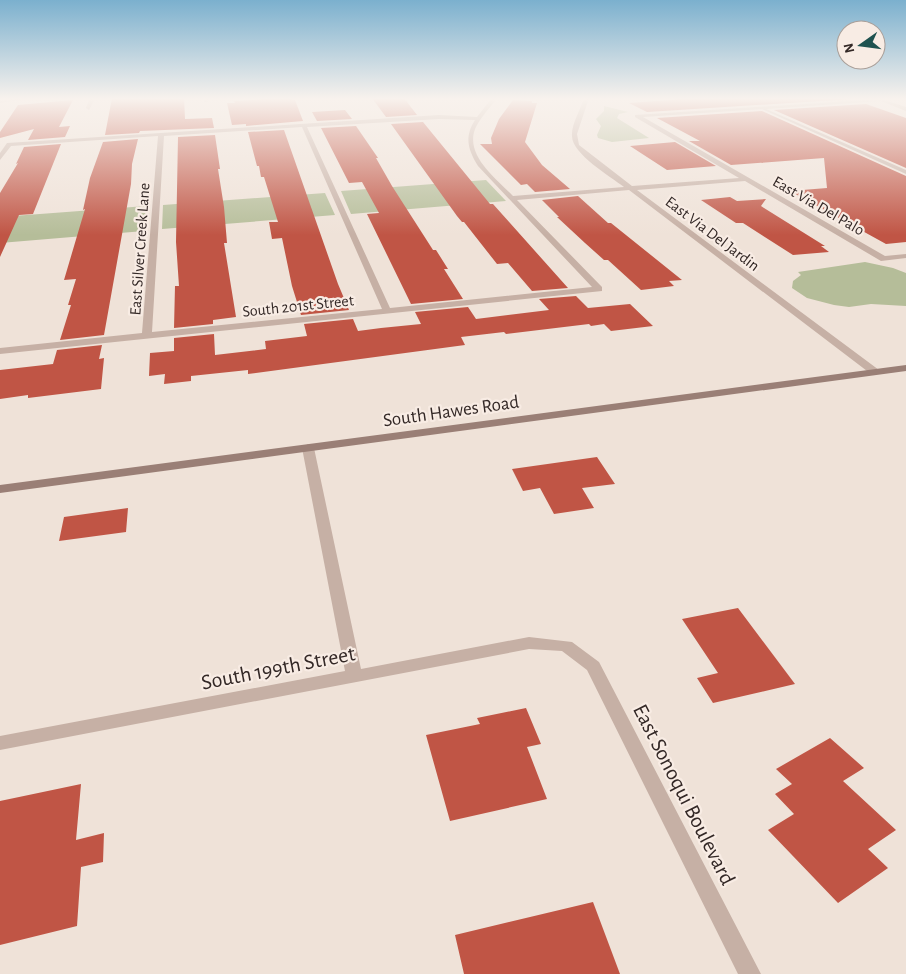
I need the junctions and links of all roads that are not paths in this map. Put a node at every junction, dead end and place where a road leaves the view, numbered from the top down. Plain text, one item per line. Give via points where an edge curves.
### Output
1 (17, 143) edge
2 (160, 143) edge
3 (312, 143) edge
4 (470, 143) edge
5 (576, 143) edge
6 (684, 143) edge
7 (841, 143) edge
8 (0, 158) edge
9 (906, 172) edge
10 (746, 179) junction
11 (630, 189) junction
12 (512, 198) junction
13 (906, 256) edge
14 (387, 311) junction
15 (147, 336) junction
16 (0, 351) edge
17 (906, 368) edge
18 (875, 372) junction
19 (308, 448) junction
20 (0, 489) edge
21 (566, 646) joint
22 (354, 675) junction
23 (0, 743) edge
24 (750, 974) edge

1 - 8 street via 9,144
2 - 15 street, East Silver Creek Lane
3 - 14 street
4 - 12 street via 480,165
5 - 11 street, East Via Del Jardin
6 - 10 street, East Via Del Palo
7 - 9 street
10 - 11 street
10 - 13 street, East Via Del Palo via 884,259
11 - 12 street
11 - 18 street, East Via Del Jardin
12 - 14 street, South 201st Street via 599,289
14 - 15 street, South 201st Street
15 - 16 street, South 201st Street
17 - 18 main road, South Hawes Road
18 - 19 main road, South Hawes Road
19 - 20 main road, South Hawes Road
19 - 22 street
21 - 22 street, South 199th Street via 529,643
21 - 24 street, East Sonoqui Boulevard via 593,666
22 - 23 street, South 199th Street

